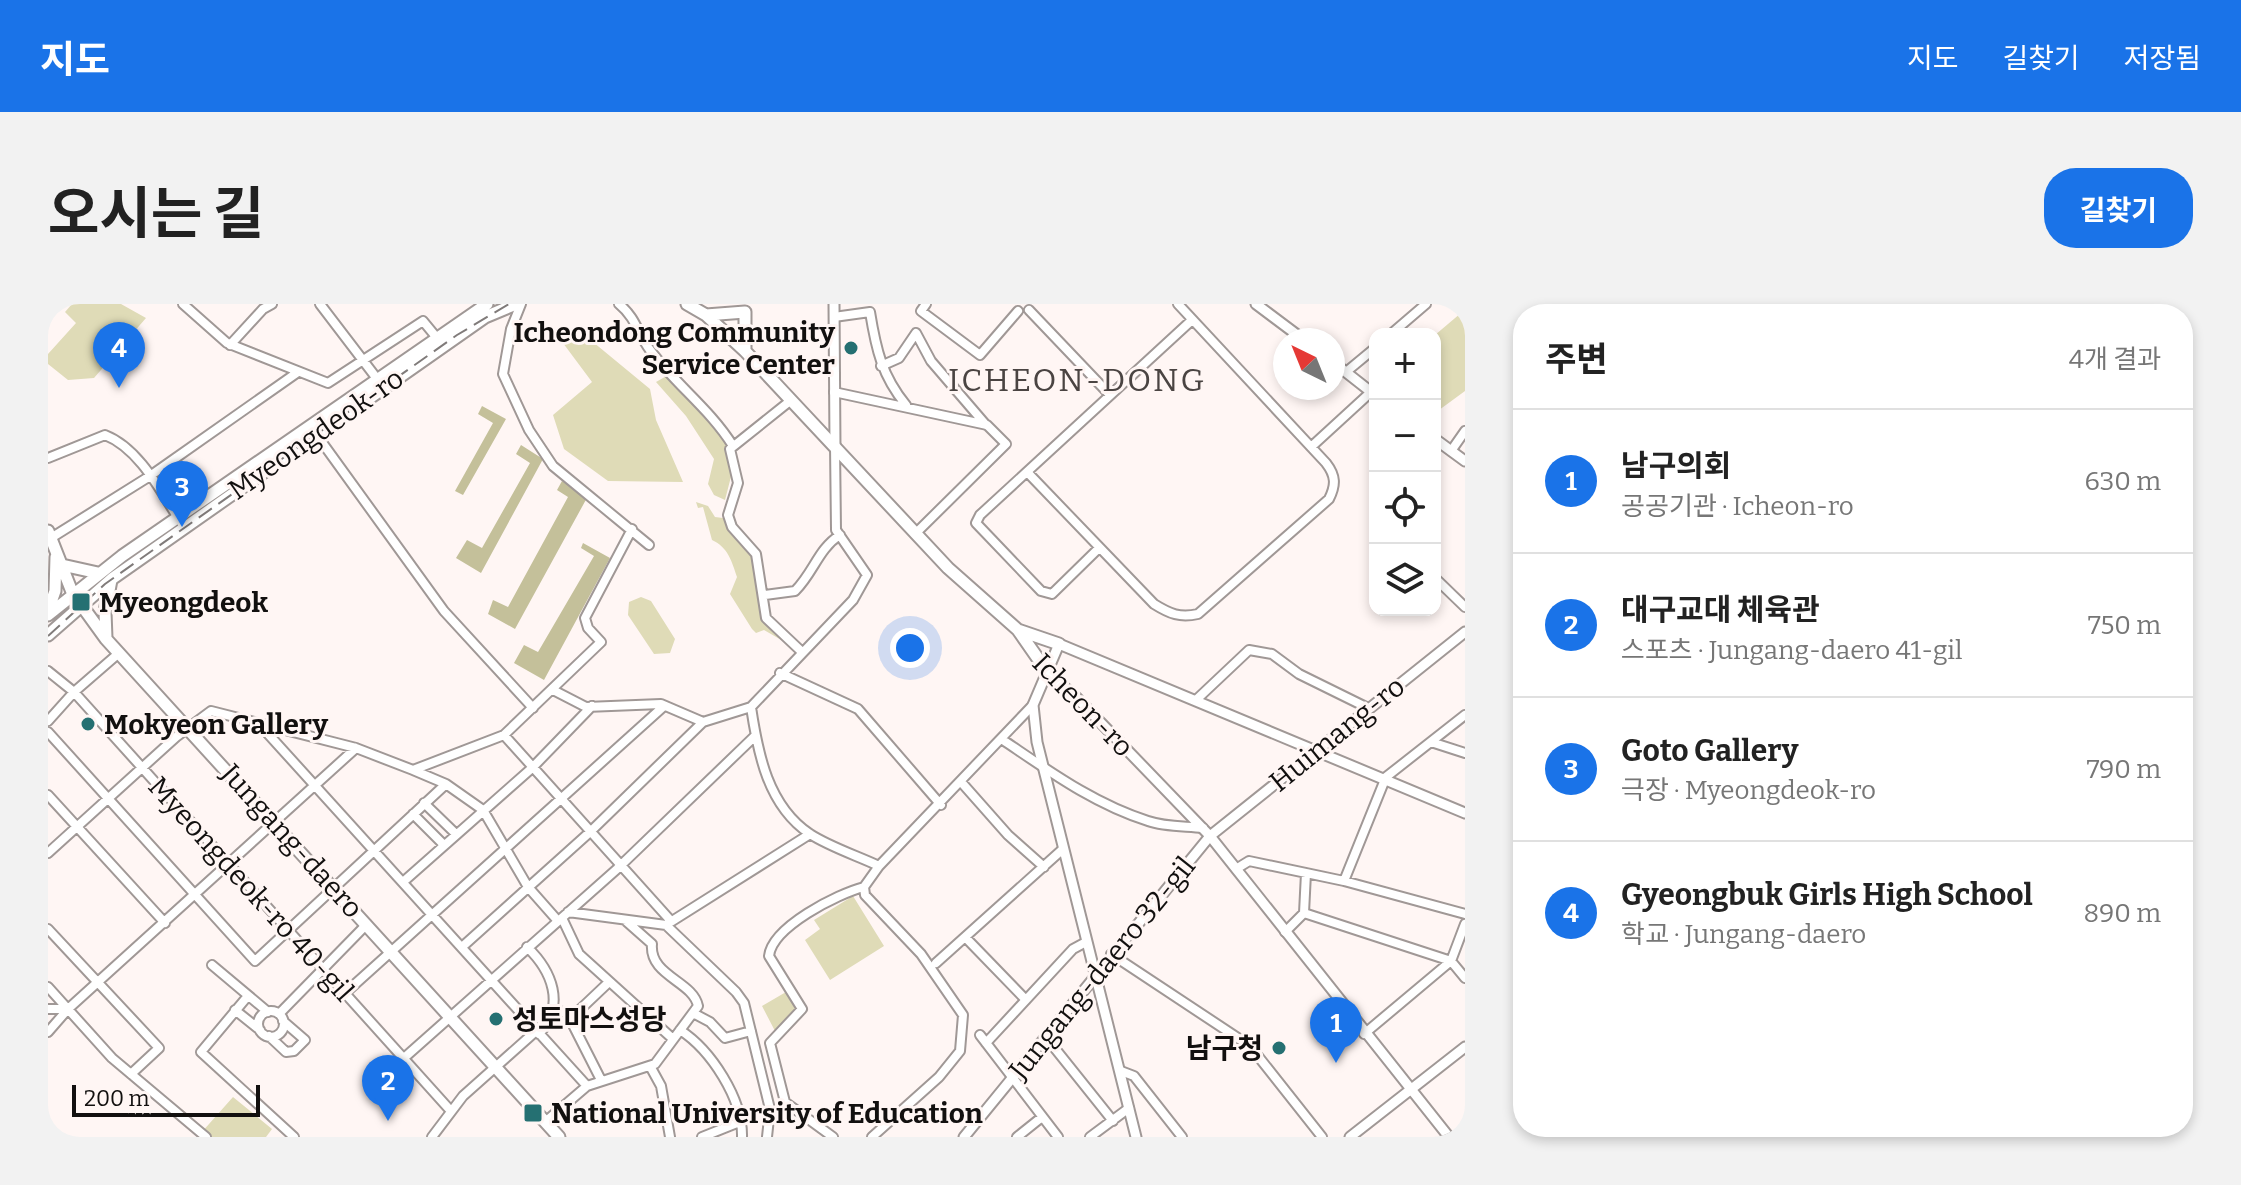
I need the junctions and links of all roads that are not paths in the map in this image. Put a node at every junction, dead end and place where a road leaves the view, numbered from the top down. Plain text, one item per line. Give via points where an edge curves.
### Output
1 (183, 304) edge
2 (272, 304) edge
3 (320, 304) edge
4 (487, 304) edge
5 (518, 304) edge
6 (619, 304) edge
7 (677, 304) edge
8 (834, 304) edge
9 (926, 304) edge
10 (1178, 304) edge
11 (1256, 304) edge
12 (1426, 304) edge
13 (691, 306) edge
14 (1016, 307) edge
15 (1030, 307) edge
16 (749, 308) edge
17 (706, 315) junction
18 (834, 317) junction
19 (1192, 320) junction
20 (1288, 328) edge
21 (1398, 328) edge
22 (437, 338) junction
23 (230, 345) junction
24 (745, 351) junction
25 (1369, 353) edge
26 (362, 357) junction
27 (881, 366) junction
28 (298, 372) junction
29 (1346, 372) joint
30 (378, 380) junction
31 (1369, 391) edge
32 (834, 392) junction
33 (1110, 395) junction
34 (1369, 397) edge
35 (790, 401) junction
36 (906, 405) junction
37 (987, 425) junction
38 (1465, 431) edge
39 (316, 434) junction
40 (733, 446) junction
41 (835, 446) junction
42 (1311, 447) junction
43 (1441, 447) edge
44 (1451, 451) junction
45 (48, 458) edge
46 (1465, 461) edge
47 (1029, 474) junction
48 (150, 476) junction
49 (181, 522) junction
50 (632, 529) junction
51 (49, 534) edge
52 (915, 534) junction
53 (840, 535) junction
54 (649, 545) dead end
55 (1099, 548) junction
56 (56, 552) junction
57 (62, 565) junction
58 (98, 573) junction
59 (111, 580) junction
60 (1441, 584) edge
61 (72, 592) junction
62 (765, 595) junction
63 (80, 606) junction
64 (1465, 607) edge
65 (48, 613) edge
66 (1018, 630) junction
67 (1465, 632) edge
68 (48, 635) edge
69 (106, 639) junction
70 (1059, 644) junction
71 (802, 652) junction
72 (119, 653) junction
73 (48, 671) edge
74 (780, 673) junction
75 (1048, 673) junction
76 (553, 690) junction
77 (74, 692) junction
78 (1196, 700) junction
79 (1033, 705) junction
80 (592, 706) junction
81 (664, 706) junction
82 (751, 707) junction
83 (533, 708) junction
84 (1368, 708) junction
85 (1465, 715) edge
86 (1020, 719) junction
87 (48, 721) edge
88 (703, 722) junction
89 (259, 723) junction
90 (189, 728) junction
91 (1036, 729) junction
92 (48, 732) edge
93 (504, 735) junction
94 (755, 736) junction
95 (1003, 740) junction
96 (1431, 742) junction
97 (356, 748) junction
98 (1319, 749) junction
99 (1465, 753) edge
100 (1042, 766) junction
101 (143, 768) junction
102 (532, 768) junction
103 (413, 770) junction
104 (1386, 777) junction
105 (962, 783) junction
106 (446, 784) junction
107 (316, 787) junction
108 (48, 795) edge
109 (110, 799) junction
110 (558, 799) junction
111 (424, 803) junction
112 (941, 805) junction
113 (483, 810) junction
114 (1465, 813) edge
115 (413, 814) junction
116 (276, 823) junction
117 (77, 828) junction
118 (590, 832) junction
119 (1206, 832) junction
120 (456, 834) junction
121 (810, 834) junction
122 (444, 845) junction
123 (375, 848) junction
124 (1063, 849) junction
125 (504, 850) junction
126 (48, 853) edge
127 (230, 865) junction
128 (621, 865) junction
129 (879, 866) junction
130 (1044, 867) junction
131 (1236, 869) junction
132 (1306, 873) junction
133 (1344, 881) junction
134 (403, 882) junction
135 (335, 887) junction
136 (528, 887) junction
137 (864, 887) junction
138 (196, 894) junction
139 (1304, 913) junction
140 (432, 914) junction
141 (1465, 914) edge
142 (563, 917) junction
143 (625, 920) junction
144 (165, 923) junction
145 (668, 923) junction
146 (367, 924) junction
147 (1465, 924) edge
148 (48, 929) edge
149 (288, 930) junction
150 (1285, 932) junction
151 (965, 937) junction
152 (1086, 942) junction
153 (462, 947) junction
154 (527, 947) junction
155 (391, 951) junction
156 (1111, 954) junction
157 (1451, 961) junction
158 (936, 963) dead end
159 (212, 965) dead end
160 (322, 968) junction
161 (1094, 975) junction
162 (1465, 978) edge
163 (492, 980) junction
164 (609, 982) junction
165 (98, 983) junction
166 (48, 987) edge
167 (344, 994) junction
168 (247, 997) junction
169 (1026, 1000) junction
170 (48, 1009) edge
171 (68, 1009) junction
172 (553, 1009) junction
173 (235, 1010) junction
174 (268, 1012) junction
175 (693, 1013) junction
176 (450, 1015) junction
177 (281, 1017) junction
178 (570, 1019) junction
179 (260, 1030) junction
180 (680, 1030) junction
181 (751, 1031) junction
182 (48, 1032) edge
183 (538, 1032) junction
184 (1364, 1034) junction
185 (269, 1036) junction
186 (1045, 1036) junction
187 (673, 1039) junction
188 (1465, 1047) edge
189 (404, 1058) junction
190 (496, 1065) junction
191 (650, 1066) junction
192 (1121, 1071) junction
193 (131, 1074) junction
194 (1014, 1076) junction
195 (601, 1080) junction
196 (587, 1086) junction
197 (1411, 1090) junction
198 (1129, 1108) junction
199 (450, 1110) junction
200 (1042, 1117) junction
201 (742, 1121) junction
202 (1113, 1121) junction
203 (545, 1122) junction
204 (206, 1137) edge
205 (294, 1137) edge
206 (432, 1137) edge
207 (559, 1137) edge
208 (670, 1137) edge
209 (702, 1137) edge
210 (742, 1137) edge
211 (767, 1137) edge
212 (833, 1137) edge
213 (872, 1137) edge
214 (964, 1137) edge
215 (1017, 1137) edge
216 (1058, 1137) edge
217 (1090, 1137) edge
218 (1136, 1137) edge
219 (1182, 1137) edge
220 (1322, 1137) edge
221 (1350, 1137) edge
222 (1449, 1137) edge

1 - 23 street
2 - 23 street
3 - 26 street
4 - 22 main road, Myeongdeok-ro
5 - 39 main road, Myeongdeok-ro via 485,317
5 - 50 street via 503,374 529,430 553,466
6 - 40 street via 633,316 647,347 717,420
7 - 13 main road, Icheon-ro
8 - 18 street
9 - 14 street via 921,311 980,355
10 - 19 street
11 - 20 street
12 - 21 street
13 - 17 main road, Icheon-ro
14 - 15 street
15 - 33 street
16 - 17 main road
16 - 24 main road
17 - 24 main road, Icheon-ro
18 - 27 street via 870,312
18 - 32 street
19 - 33 street
19 - 42 street
22 - 26 street via 423,321
22 - 30 main road, Myeongdeok-ro
23 - 28 street
24 - 35 main road, Icheon-ro
25 - 29 street
26 - 28 street via 328,383
26 - 30 street
27 - 36 street
27 - 37 street via 899,358 916,333 931,361
28 - 48 street
29 - 31 street
30 - 49 main road, Myeongdeok-ro
32 - 36 street
32 - 41 street
33 - 47 street
34 - 42 street
35 - 40 street
35 - 41 main road, Icheon-ro
36 - 37 street
37 - 52 street via 1006,444
38 - 44 street
39 - 49 main road, Myeongdeok-ro
39 - 83 street via 444,611
40 - 62 street via 738,483 728,515 756,554
41 - 52 main road, Icheon-ro
41 - 53 street
42 - 55 street via 1335,475 1329,499 1198,614 1169,614 1154,604
43 - 44 street
44 - 46 street
45 - 48 street via 105,435 120,441
47 - 55 street
47 - 55 street via 976,523 1041,591 1052,594
48 - 49 street
48 - 51 street
49 - 58 main road, Myeongdeok-ro
49 - 59 main road, Myeongdeok-ro
50 - 54 street
50 - 76 street via 585,618 601,642
51 - 56 main road, Jungang-daero
52 - 66 main road, Icheon-ro
53 - 62 street via 825,545 795,591
53 - 71 street via 867,575 853,600
56 - 57 main road, Jungang-daero
56 - 65 main road via 55,591
57 - 58 main road
57 - 61 main road, Jungang-daero
58 - 61 main road, Myeongdeok-ro
59 - 63 main road, Myeongdeok-ro
59 - 69 main road
60 - 64 street
61 - 63 main road, Jungang-daero
61 - 65 main road, Myeongdeok-ro
62 - 71 street via 766,618
63 - 68 main road, Myeongdeok-ro
63 - 69 main road, Jungang-daero
66 - 70 main road
66 - 75 main road, Icheon-ro
67 - 84 street, Huimang-ro
69 - 72 main road, Jungang-daero
70 - 75 street
70 - 78 street
71 - 74 street
72 - 77 street
72 - 90 main road, Jungang-daero
73 - 77 street, Myeongdeok-ro 40-gil
74 - 82 street
74 - 112 street via 858,709
75 - 79 street
75 - 119 street, Icheon-ro
76 - 80 street
76 - 83 street
77 - 87 street
77 - 101 street, Myeongdeok-ro 40-gil
78 - 84 street via 1249,650 1272,654 1299,674
78 - 98 street
79 - 86 street
79 - 91 street
80 - 81 street
80 - 102 street
81 - 88 street
81 - 110 street
82 - 88 street
82 - 94 street
83 - 93 street
84 - 98 street, Huimang-ro
85 - 96 street
86 - 91 street
86 - 95 street
88 - 118 street
89 - 90 street via 211,711
89 - 97 street
89 - 107 street
90 - 101 street
90 - 116 main road, Jungang-daero
91 - 100 street
92 - 109 street
93 - 102 street
93 - 103 street
94 - 121 street via 771,790
94 - 128 street
95 - 100 street
95 - 105 street
96 - 99 street
96 - 104 street
97 - 103 street
97 - 107 street
98 - 104 street
98 - 119 street, Huimang-ro
100 - 119 street via 1081,792 1151,822
100 - 124 street
101 - 109 street
101 - 127 street, Myeongdeok-ro 40-gil
102 - 110 street
102 - 113 street
103 - 106 street
104 - 114 street
104 - 133 street
105 - 112 street
105 - 130 street
106 - 111 street
106 - 113 street
107 - 116 street
107 - 123 street
108 - 117 street
109 - 117 street
109 - 138 street
110 - 118 street
110 - 125 street
111 - 115 street
111 - 120 street
112 - 129 street
113 - 120 street
113 - 125 street
115 - 122 street
115 - 123 street
116 - 127 street
116 - 135 main road, Jungang-daero
117 - 126 street
117 - 144 street
118 - 128 street
118 - 136 street
119 - 131 street, Icheon-ro
119 - 156 street, Jungang-daero 32-gil
120 - 122 street
121 - 129 street
121 - 145 street
122 - 134 street
123 - 134 street
123 - 135 street
124 - 130 street
124 - 152 street
125 - 136 street
125 - 140 street
127 - 138 street
127 - 149 street, Myeongdeok-ro 40-gil
128 - 142 street
128 - 145 street
129 - 137 street
130 - 151 street
131 - 132 street via 1249,861
131 - 150 street, Icheon-ro
132 - 133 street
132 - 139 street
133 - 141 street
134 - 140 street
135 - 146 main road, Jungang-daero
135 - 149 street
136 - 142 street
136 - 153 street
137 - 212 street via 844,892 772,941 769,956 802,1009 770,1043 785,1102
137 - 213 street via 865,895 921,954 963,1015 960,1051
138 - 144 street
138 - 149 street via 255,961
139 - 150 street
139 - 157 street
140 - 153 street
140 - 155 street
142 - 143 street
142 - 154 street
142 - 164 street via 579,954
143 - 145 street
143 - 175 street via 652,944 660,967 698,1001
144 - 165 street
145 - 181 street via 736,992
146 - 155 main road, Jungang-daero
146 - 160 street
147 - 157 street
148 - 165 street
149 - 160 street, Myeongdeok-ro 40-gil
150 - 184 street, Icheon-ro
151 - 158 street
151 - 169 street
152 - 161 street
152 - 169 street via 1073,949
153 - 163 street
154 - 163 street
154 - 172 street via 547,968
155 - 167 street
155 - 176 main road, Jungang-daero
156 - 161 street, Jungang-daero 32-gil
156 - 220 street via 1250,1046
157 - 162 street
157 - 184 street
159 - 168 street
160 - 167 street, Myeongdeok-ro 40-gil
160 - 177 street
161 - 186 street, Jungang-daero 32-gil
161 - 192 street
163 - 176 street
163 - 183 street
164 - 178 street
164 - 187 street
165 - 171 street
165 - 193 street via 159,1048
166 - 171 street
167 - 189 street, Myeongdeok-ro 40-gil
168 - 173 street
168 - 174 street
169 - 194 street via 983,1039
170 - 171 street
171 - 182 street
171 - 193 street
172 - 178 street
172 - 183 street via 548,1024
173 - 179 street
173 - 205 street via 201,1052
174 - 177 street
174 - 179 street via 260,1019
175 - 180 street
175 - 181 street via 725,1038
176 - 189 street
176 - 190 main road, Jungang-daero
177 - 185 street via 281,1032
177 - 185 street via 305,1040 286,1052
178 - 195 street
179 - 185 street
180 - 187 street
180 - 201 street via 702,1046
181 - 211 street via 770,1109
183 - 190 street
183 - 196 street
184 - 197 street, Icheon-ro
186 - 194 street, Jungang-daero 32-gil
186 - 202 street
187 - 191 street
188 - 197 street
189 - 199 street, Myeongdeok-ro 40-gil
190 - 199 street
190 - 203 main road, Jungang-daero
191 - 195 street
191 - 208 street via 661,1086
192 - 198 street
192 - 219 street via 1134,1076
193 - 204 street
194 - 200 street
194 - 214 street, Jungang-daero 32-gil
195 - 196 street
196 - 203 street
197 - 221 street
197 - 222 street, Icheon-ro
198 - 202 street
198 - 218 street
199 - 206 street
200 - 215 street
200 - 216 street
201 - 209 street
201 - 210 street
202 - 217 street
203 - 207 main road, Jungang-daero

